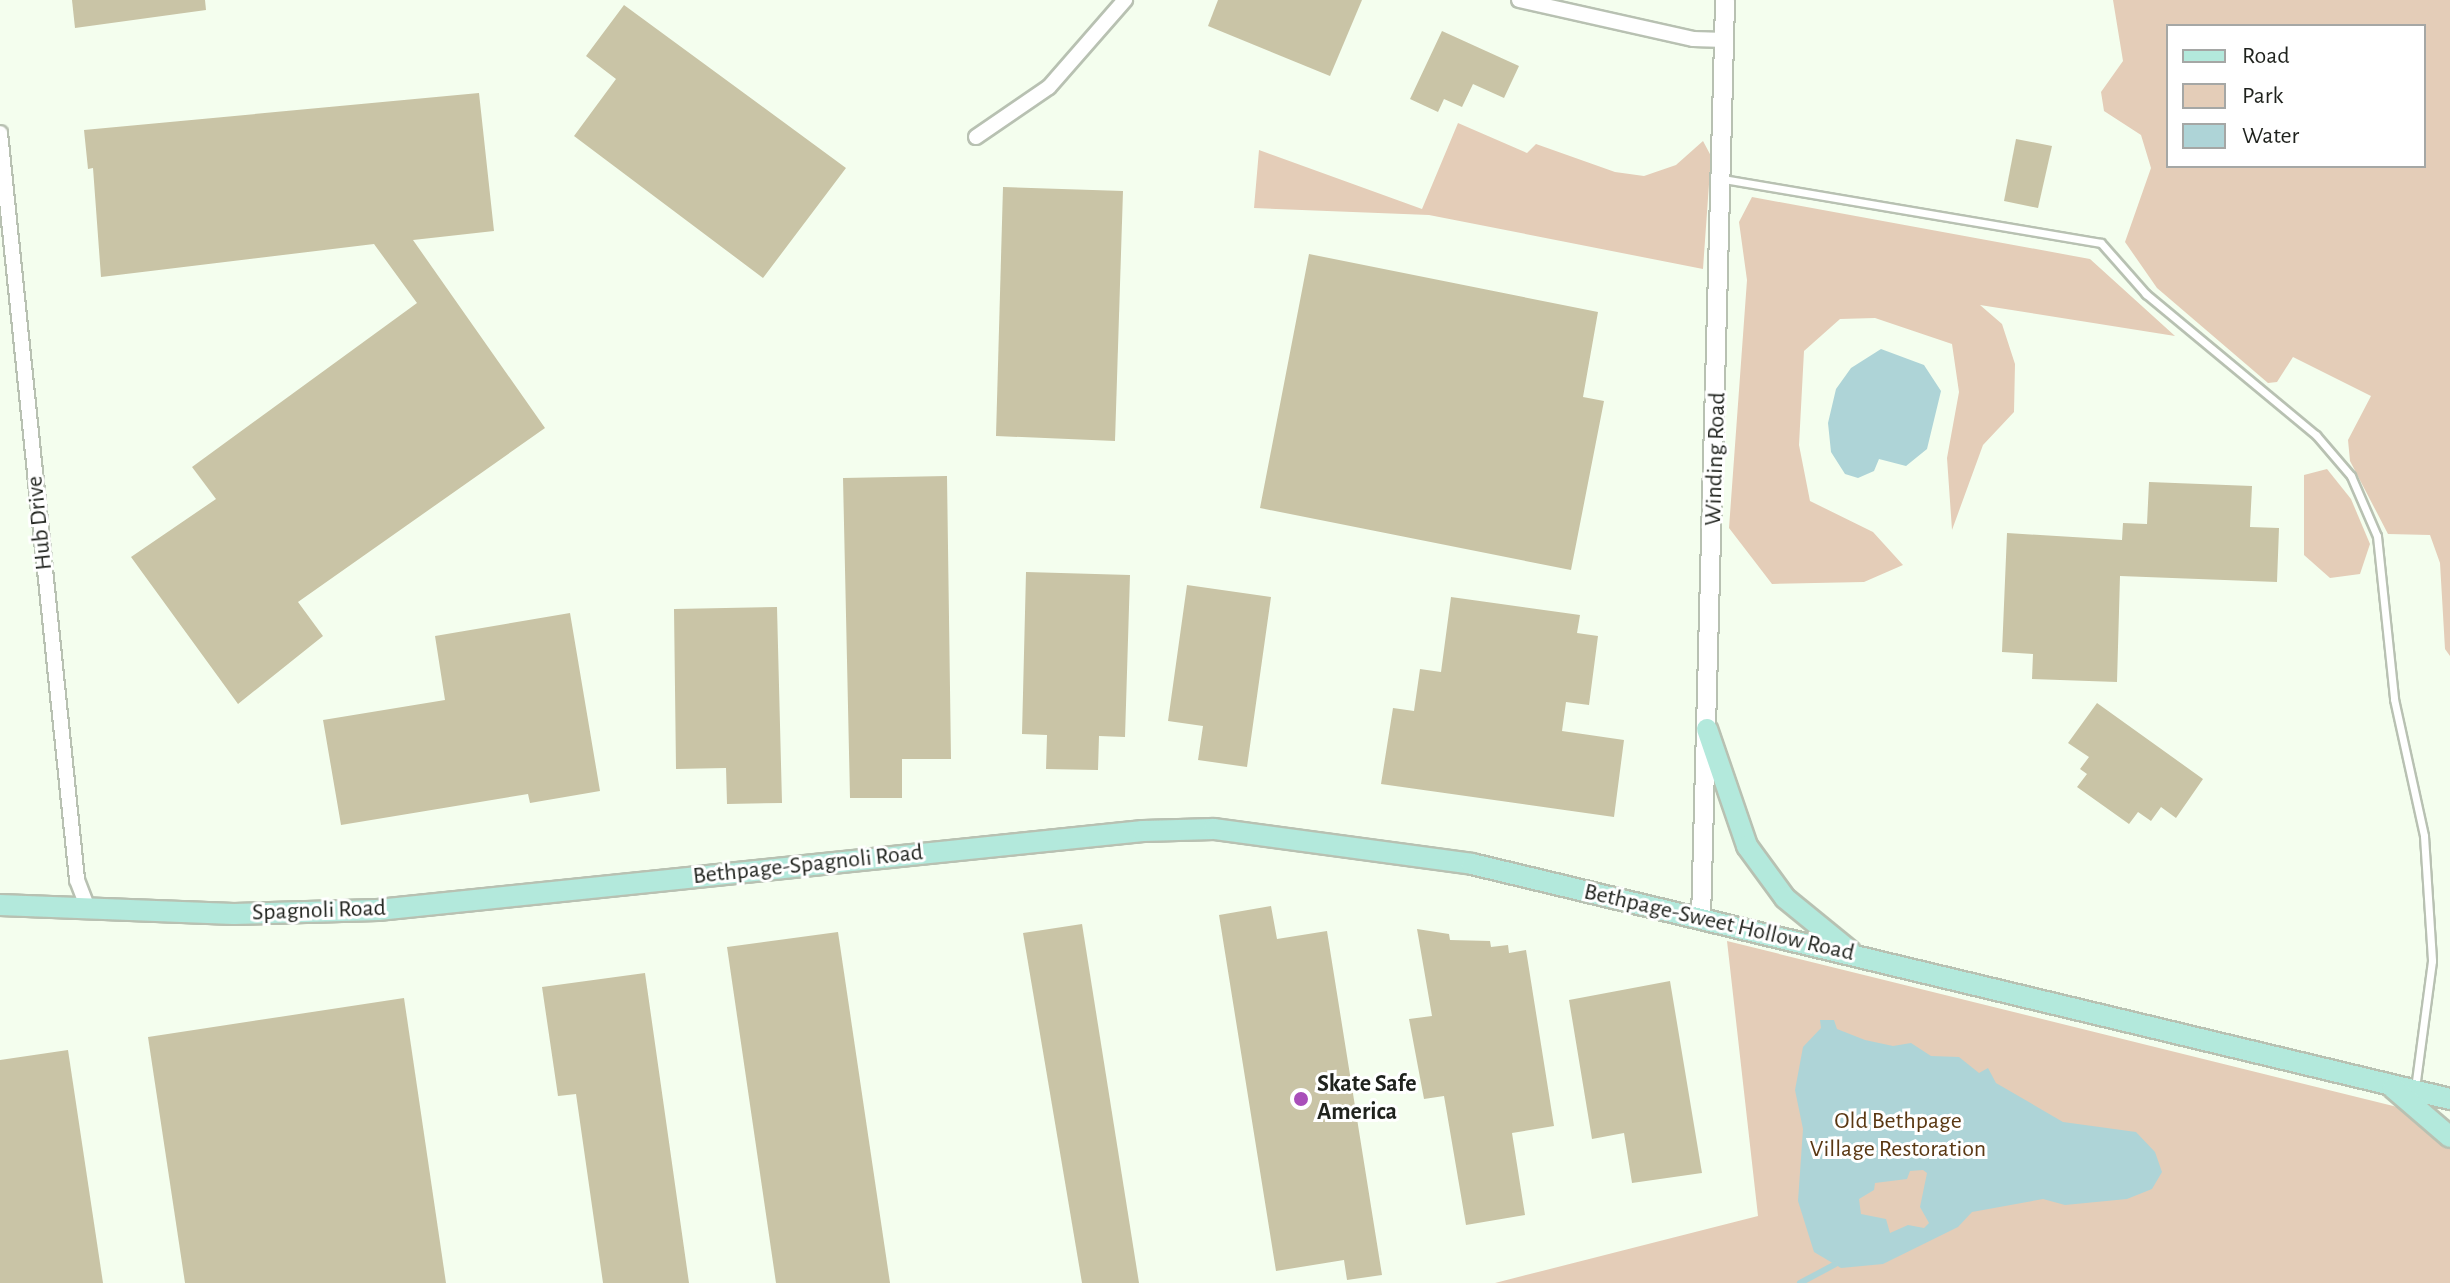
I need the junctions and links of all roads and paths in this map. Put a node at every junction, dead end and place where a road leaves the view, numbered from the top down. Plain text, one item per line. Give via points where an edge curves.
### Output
1 (1125, 0) edge
2 (1519, 0) edge
3 (1725, 0) edge
4 (1725, 40) junction
5 (0, 133) edge
6 (976, 137) dead end
7 (1723, 179) junction
8 (1707, 729) junction
9 (977, 848) joint
10 (638, 883) joint
11 (0, 905) edge
12 (89, 911) junction
13 (1701, 919) junction
14 (1856, 957) junction
15 (2390, 1086) junction
16 (2415, 1091) junction
17 (2450, 1099) edge
18 (2450, 1137) edge

1 - 6 street via 1049,87
2 - 4 street via 1693,39
3 - 4 street, Winding Road
4 - 7 street, Winding Road
5 - 12 street, Hub Drive via 77,880
7 - 8 street, Winding Road
7 - 16 lane via 2101,243 2146,294 2316,435 2351,476 2377,536 2394,699 2424,836 2432,961
8 - 13 street, Winding Road
8 - 14 main road via 1747,846 1785,898
9 - 10 main road, Bethpage-Spagnoli Road
9 - 13 main road, Bethpage-Sweet Hollow Road via 1159,829 1214,829 1472,864
10 - 12 main road, Spagnoli Road via 378,910
11 - 12 main road, Spagnoli Road
13 - 14 main road, Bethpage-Sweet Hollow Road
14 - 15 main road, Bethpage-Sweet Hollow Road
15 - 16 main road, Bethpage-Sweet Hollow Road
15 - 18 main road
16 - 17 main road, Bethpage-Sweet Hollow Road

